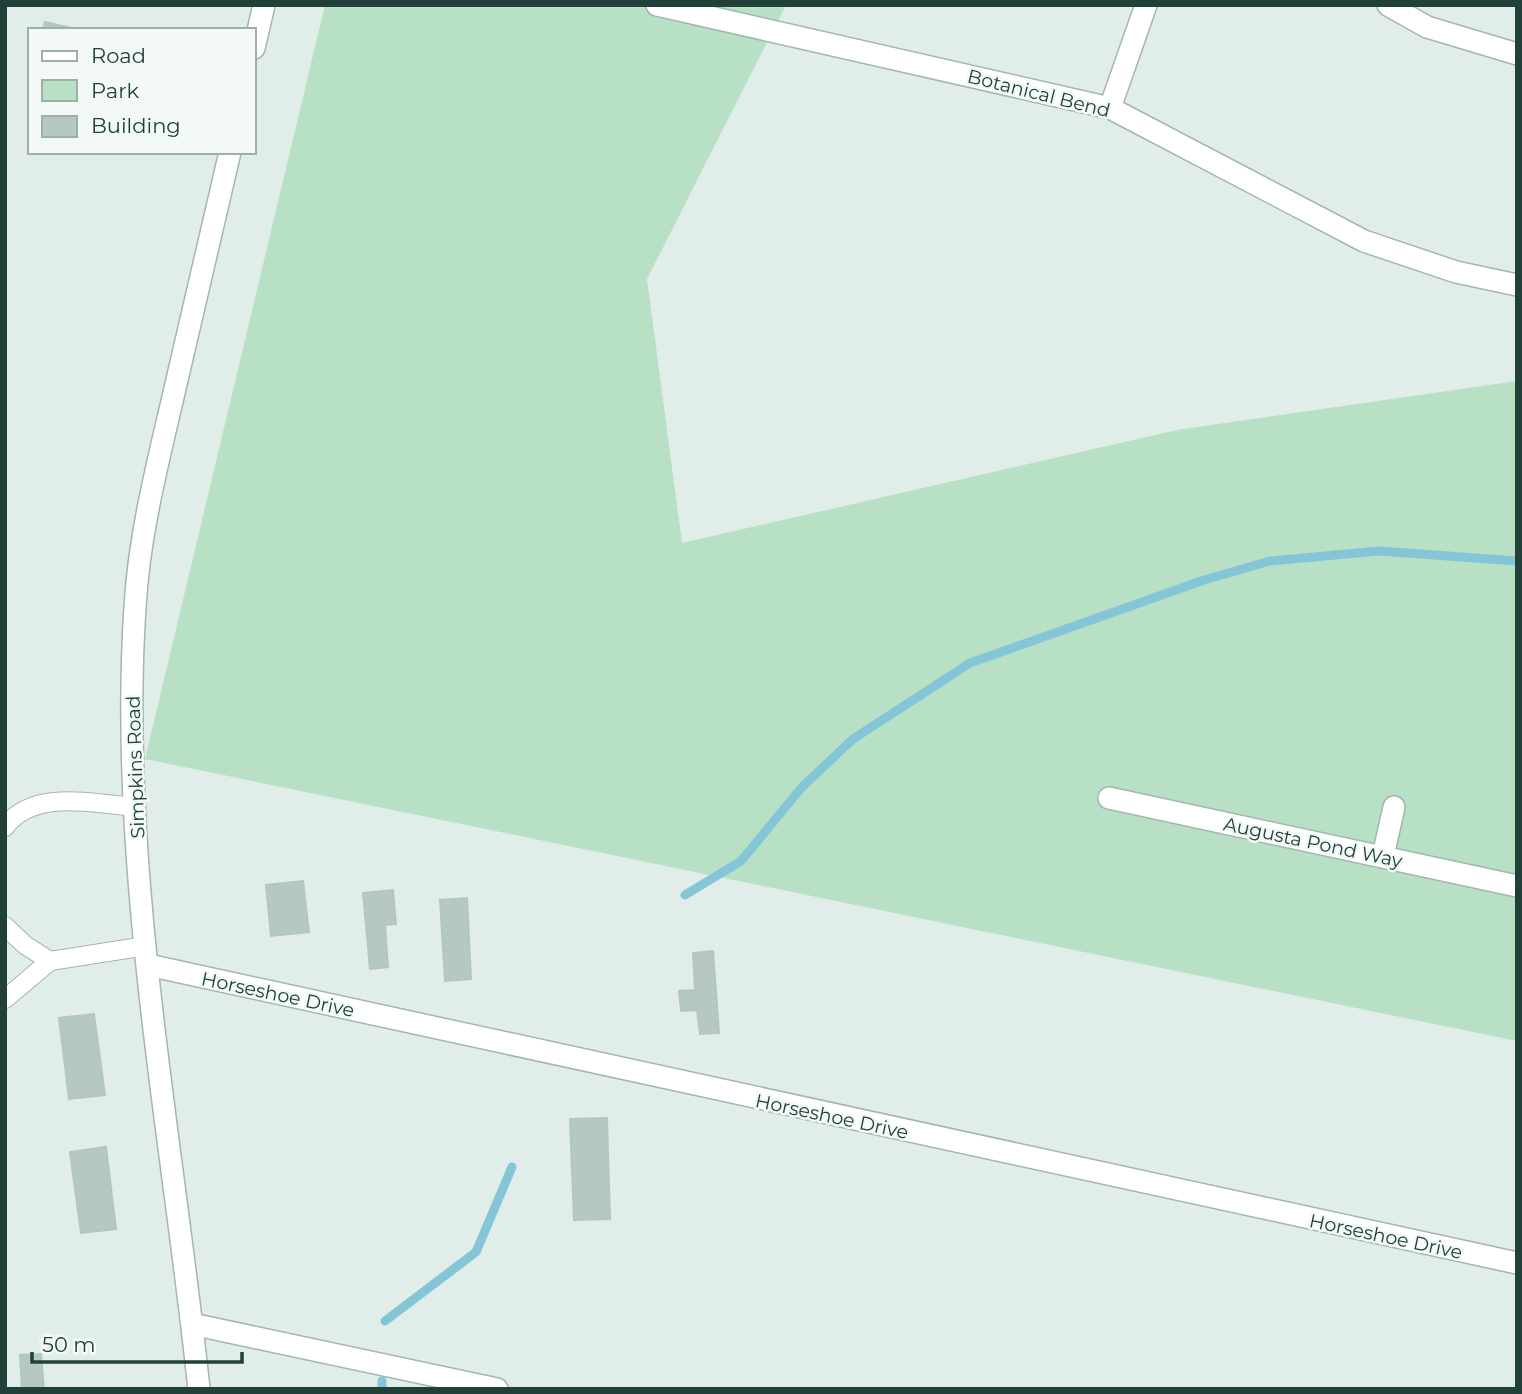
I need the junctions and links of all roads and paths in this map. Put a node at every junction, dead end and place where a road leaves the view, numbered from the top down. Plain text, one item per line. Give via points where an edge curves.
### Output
1 (264, 5) edge
2 (657, 5) edge
3 (1146, 5) edge
4 (1388, 5) edge
5 (256, 39) edge
6 (1517, 54) edge
7 (1110, 108) junction
8 (230, 154) edge
9 (1517, 285) edge
10 (1109, 798) dead end
11 (136, 807) junction
12 (1394, 807) dead end
13 (5, 827) edge
14 (1383, 856) junction
15 (1517, 886) edge
16 (5, 926) edge
17 (147, 955) junction
18 (50, 961) junction
19 (5, 999) edge
20 (1517, 1264) edge
21 (192, 1324) junction
22 (200, 1389) edge
23 (497, 1389) edge

1 - 5 street
2 - 7 street, Botanical Bend
3 - 7 street
4 - 6 street via 1427,27
7 - 9 street, Botanical Bend via 1364,241 1456,272
8 - 11 street, Simpkins Road via 152,487 135,604 132,730
10 - 14 street, Augusta Pond Way
11 - 13 lane via 38,803 18,811
11 - 17 street, Simpkins Road
12 - 14 street
14 - 15 street, Augusta Pond Way
16 - 18 lane
17 - 18 lane
17 - 20 street, Horseshoe Drive
17 - 21 street, Simpkins Road
18 - 19 lane
21 - 22 street, Simpkins Road
21 - 23 street

